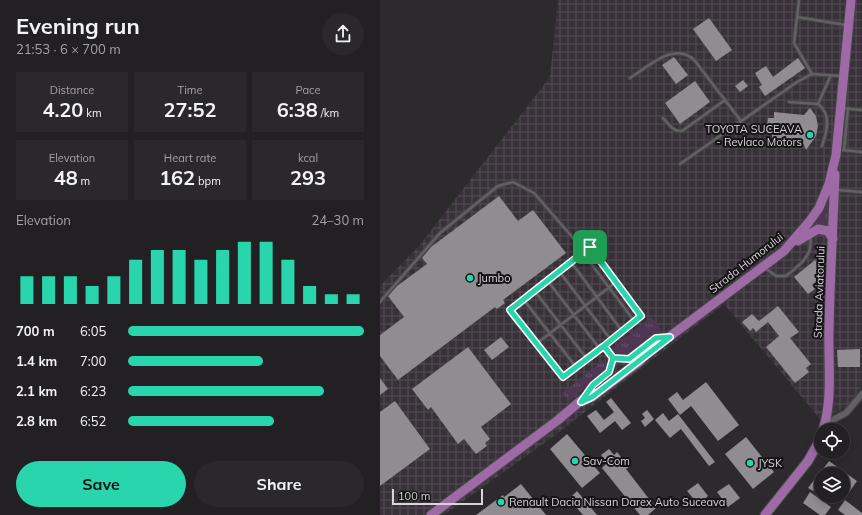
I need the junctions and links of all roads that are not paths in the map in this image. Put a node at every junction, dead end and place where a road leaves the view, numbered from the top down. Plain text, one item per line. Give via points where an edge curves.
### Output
1 (799, 0) edge
2 (851, 0) edge
3 (797, 17) junction
4 (848, 25) junction
5 (812, 74) junction
6 (831, 75) junction
7 (844, 76) junction
8 (630, 78) dead end
9 (725, 100) junction
10 (789, 102) dead end
11 (818, 104) junction
12 (844, 108) junction
13 (862, 110) edge
14 (663, 118) dead end
15 (741, 121) junction
16 (822, 146) dead end
17 (839, 152) junction
18 (862, 152) edge
19 (680, 164) dead end
20 (835, 190) junction
21 (862, 192) edge
22 (809, 233) junction
23 (833, 239) junction
24 (590, 247) junction
25 (784, 251) junction
26 (582, 253) junction
27 (571, 262) junction
28 (763, 267) junction
29 (559, 271) junction
30 (547, 280) junction
31 (616, 282) junction
32 (609, 288) junction
33 (534, 290) junction
34 (597, 297) junction
35 (523, 299) junction
36 (380, 302) edge
37 (585, 306) junction
38 (574, 315) junction
39 (635, 322) junction
40 (561, 324) junction
41 (622, 331) junction
42 (549, 334) junction
43 (670, 337) junction
44 (611, 340) junction
45 (536, 344) junction
46 (604, 346) junction
47 (600, 349) junction
48 (645, 355) junction
49 (613, 358) junction
50 (587, 359) junction
51 (576, 367) junction
52 (589, 393) junction
53 (862, 394) edge
54 (581, 402) junction
55 (824, 423) edge
56 (830, 423) edge
57 (814, 450) edge
58 (431, 515) edge
59 (765, 515) edge

1 - 3 lane
2 - 4 main road, Strada Humorului
3 - 4 lane
3 - 5 lane via 794,43
4 - 7 main road, Strada Humorului
5 - 6 lane
5 - 15 lane
6 - 7 lane
6 - 11 lane
7 - 12 main road, Strada Humorului
8 - 9 lane via 666,55 680,53 692,58
9 - 14 lane via 682,131 672,129
9 - 15 lane
10 - 11 lane
11 - 16 lane via 825,112 827,121
12 - 13 lane
12 - 17 main road, Strada Humorului
15 - 19 lane
17 - 18 lane
17 - 20 main road, Strada Aviatorului
17 - 25 main road, Strada Humorului via 819,208
20 - 21 lane
20 - 23 main road, Strada Aviatorului
22 - 23 main road via 821,229 828,232
22 - 25 main road
22 - 28 lane via 811,247 807,257 786,276 776,276
23 - 55 main road, Strada Aviatorului via 828,390
24 - 26 lane
24 - 31 lane
24 - 36 lane via 574,239 534,193 513,182 498,186 440,233
25 - 28 main road, Strada Humorului
26 - 27 lane
26 - 32 lane
27 - 29 lane
27 - 34 lane
28 - 43 main road, Strada Humorului
29 - 30 lane
29 - 37 lane
30 - 33 lane
30 - 38 lane
31 - 32 lane
31 - 39 lane via 640,313
32 - 34 lane
32 - 39 lane
33 - 35 lane
33 - 40 lane
34 - 37 lane
34 - 41 lane
35 - 42 lane
35 - 45 lane via 510,310
37 - 38 lane
37 - 44 lane
38 - 40 lane
38 - 47 lane
39 - 41 lane
40 - 42 lane
40 - 50 lane
41 - 44 lane
42 - 45 lane
42 - 51 lane
43 - 48 main road, Strada Humorului
43 - 49 lane via 656,338 629,359
44 - 46 lane
45 - 51 lane via 560,376 566,376
46 - 47 lane
46 - 49 lane
47 - 50 lane
48 - 52 main road, Strada Humorului via 634,359
48 - 54 main road, Strada Humorului via 592,397
49 - 52 lane via 609,372 593,385
50 - 51 lane
52 - 54 main road, Strada Humorului
53 - 56 street via 846,413
54 - 58 main road, Strada Humorului
57 - 59 main road

